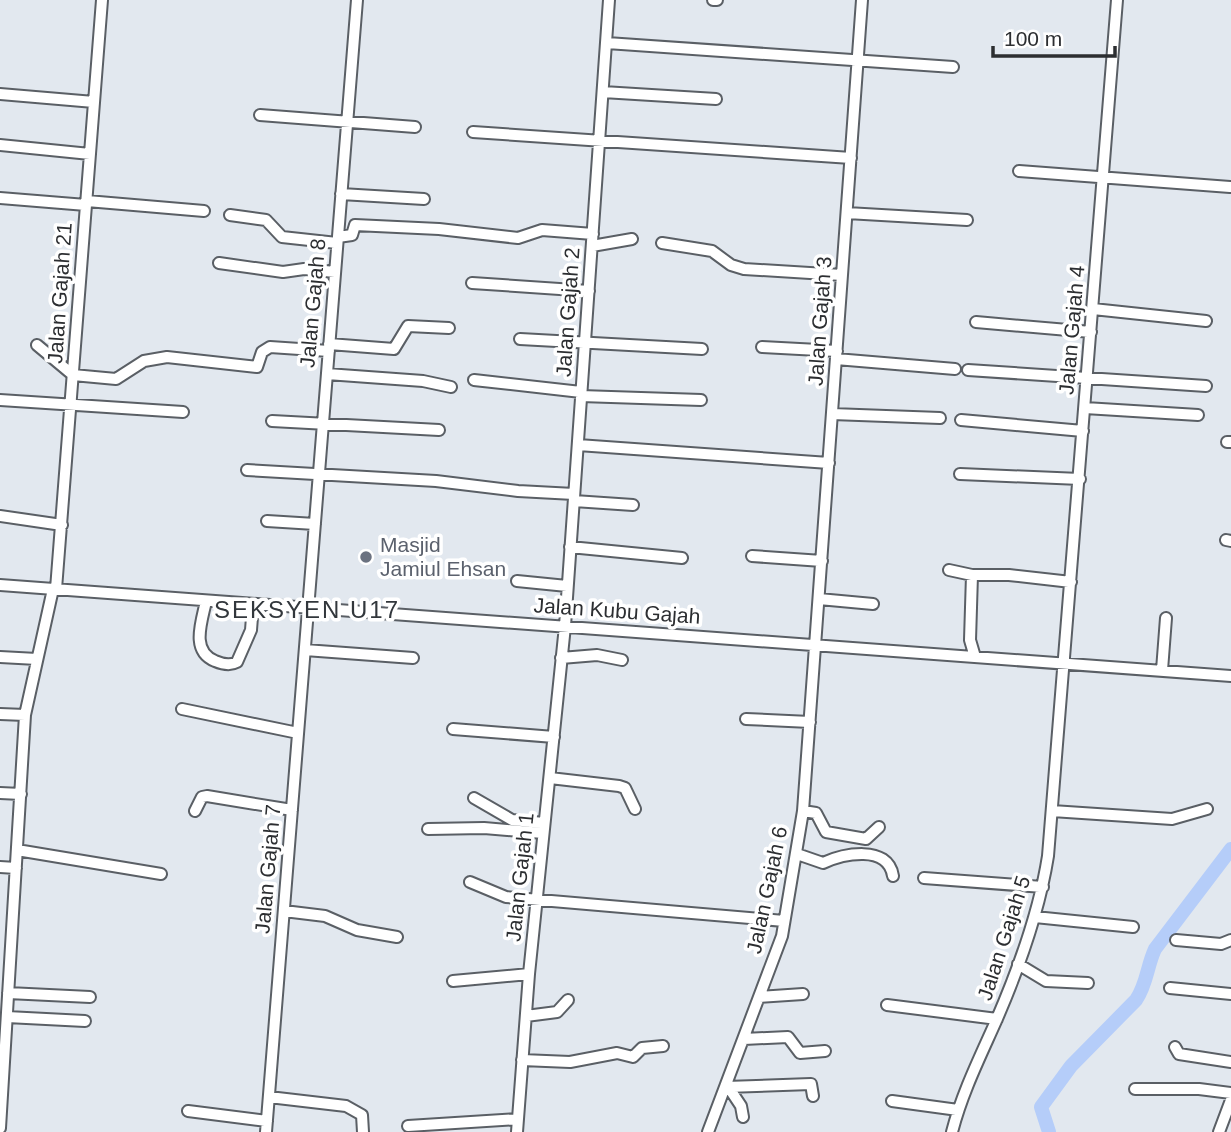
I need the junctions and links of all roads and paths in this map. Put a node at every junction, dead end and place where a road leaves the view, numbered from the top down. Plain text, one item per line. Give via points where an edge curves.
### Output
1 (102, 0) edge
2 (356, 0) edge
3 (610, 0) edge
4 (862, 0) edge
5 (1118, 0) edge
6 (607, 43) junction
7 (858, 61) junction
8 (953, 67) dead end
9 (603, 92) junction
10 (0, 94) edge
11 (716, 99) dead end
12 (94, 102) junction
13 (260, 116) dead end
14 (347, 122) junction
15 (415, 127) dead end
16 (473, 132) dead end
17 (599, 142) junction
18 (0, 145) edge
19 (90, 154) junction
20 (851, 158) junction
21 (1019, 171) dead end
22 (1103, 180) junction
23 (1230, 187) edge
24 (341, 194) junction
25 (0, 198) edge
26 (424, 199) dead end
27 (87, 203) junction
28 (204, 211) dead end
29 (847, 213) junction
30 (230, 215) dead end
31 (967, 219) dead end
32 (338, 235) junction
33 (632, 239) dead end
34 (592, 240) junction
35 (662, 243) dead end
36 (219, 263) dead end
37 (335, 272) junction
38 (842, 275) junction
39 (472, 283) dead end
40 (589, 292) junction
41 (1093, 309) junction
42 (1206, 321) dead end
43 (976, 322) dead end
44 (449, 328) dead end
45 (1091, 332) junction
46 (520, 339) dead end
47 (585, 342) junction
48 (37, 345) dead end
49 (329, 347) junction
50 (762, 347) dead end
51 (702, 349) dead end
52 (837, 355) junction
53 (955, 369) dead end
54 (968, 370) dead end
55 (327, 373) junction
56 (73, 375) junction
57 (474, 380) dead end
58 (1087, 380) junction
59 (1206, 386) dead end
60 (451, 387) dead end
61 (581, 394) junction
62 (0, 400) edge
63 (701, 400) dead end
64 (71, 404) junction
65 (1085, 408) junction
66 (183, 412) dead end
67 (832, 414) junction
68 (1198, 415) dead end
69 (940, 418) dead end
70 (961, 420) dead end
71 (272, 421) dead end
72 (323, 424) junction
73 (439, 430) dead end
74 (1083, 431) junction
75 (578, 445) junction
76 (829, 463) junction
77 (247, 470) dead end
78 (319, 474) junction
79 (960, 474) dead end
80 (1080, 479) junction
81 (574, 497) junction
82 (633, 505) dead end
83 (0, 516) edge
84 (267, 521) dead end
85 (315, 524) junction
86 (62, 525) junction
87 (570, 547) junction
88 (752, 556) dead end
89 (682, 558) dead end
90 (822, 561) junction
91 (949, 570) dead end
92 (972, 575) junction
93 (517, 581) dead end
94 (1071, 582) junction
95 (0, 585) edge
96 (567, 586) junction
97 (55, 589) junction
98 (819, 599) junction
99 (206, 601) junction
100 (253, 604) junction
101 (873, 604) dead end
102 (308, 609) junction
103 (1166, 618) dead end
104 (565, 626) junction
105 (816, 645) junction
106 (305, 650) junction
107 (0, 657) edge
108 (975, 657) junction
109 (413, 658) dead end
110 (561, 658) junction
111 (37, 659) junction
112 (622, 660) dead end
113 (1065, 663) junction
114 (1162, 670) junction
115 (1231, 676) edge
116 (182, 709) dead end
117 (0, 714) edge
118 (25, 715) junction
119 (746, 719) dead end
120 (810, 722) junction
121 (453, 729) dead end
122 (298, 733) junction
123 (554, 737) junction
124 (550, 778) junction
125 (0, 793) edge
126 (20, 794) junction
127 (474, 798) dead end
128 (635, 809) dead end
129 (1207, 809) dead end
130 (292, 810) junction
131 (195, 811) dead end
132 (803, 811) junction
133 (1052, 811) junction
134 (879, 827) dead end
135 (544, 828) junction
136 (428, 830) dead end
137 (17, 850) junction
138 (797, 853) junction
139 (0, 867) edge
140 (16, 868) junction
141 (161, 874) dead end
142 (893, 876) dead end
143 (924, 878) dead end
144 (470, 882) dead end
145 (1043, 887) junction
146 (538, 899) junction
147 (284, 911) junction
148 (1035, 917) junction
149 (784, 921) junction
150 (1133, 927) dead end
151 (397, 937) dead end
152 (1176, 940) dead end
153 (1231, 940) edge
154 (1018, 964) junction
155 (529, 974) junction
156 (453, 981) dead end
157 (1088, 983) dead end
158 (1170, 988) dead end
159 (8, 993) junction
160 (803, 994) dead end
161 (1231, 995) edge
162 (90, 997) dead end
163 (759, 997) junction
164 (568, 1000) dead end
165 (887, 1005) dead end
166 (5, 1011) edge
167 (526, 1016) junction
168 (997, 1019) junction
169 (85, 1021) dead end
170 (744, 1039) junction
171 (663, 1046) dead end
172 (1175, 1047) dead end
173 (825, 1051) dead end
174 (522, 1060) junction
175 (1231, 1062) edge
176 (727, 1087) junction
177 (1135, 1089) dead end
178 (1231, 1093) edge
179 (813, 1096) dead end
180 (269, 1097) junction
181 (1231, 1100) edge
182 (892, 1101) dead end
183 (1, 1110) edge
184 (958, 1110) junction
185 (188, 1111) dead end
186 (743, 1117) dead end
187 (518, 1119) junction
188 (408, 1126) dead end
189 (267, 1127) edge
190 (0, 1128) edge
191 (1222, 1130) edge
192 (363, 1132) edge
193 (517, 1132) edge
194 (708, 1132) edge
195 (952, 1132) edge

1 - 12 street, Jalan Gajah 21
2 - 14 street, Jalan Gajah 8
3 - 6 street, Jalan Gajah 2
4 - 7 street, Jalan Gajah 3
5 - 22 street, Jalan Gajah 4
6 - 7 street
6 - 9 street, Jalan Gajah 2
7 - 8 street
7 - 20 street, Jalan Gajah 3
9 - 11 street
9 - 17 street, Jalan Gajah 2
10 - 12 street
12 - 19 street, Jalan Gajah 21
13 - 14 street
14 - 15 street
14 - 24 street, Jalan Gajah 8
16 - 17 street
17 - 20 street
17 - 34 street, Jalan Gajah 2
18 - 19 street
19 - 27 street, Jalan Gajah 21
20 - 29 street, Jalan Gajah 3
21 - 22 street
22 - 23 street
22 - 41 street, Jalan Gajah 4
24 - 26 street
24 - 32 street, Jalan Gajah 8
25 - 27 street
27 - 28 street
27 - 56 street, Jalan Gajah 21
29 - 31 street
29 - 38 street, Jalan Gajah 3
30 - 32 street via 266,220 282,237
32 - 34 street via 355,225 518,239 542,230
32 - 37 street, Jalan Gajah 8
33 - 34 street
34 - 40 street, Jalan Gajah 2
35 - 38 street via 712,251 744,269
36 - 37 street via 283,272
37 - 49 street, Jalan Gajah 8
38 - 52 street, Jalan Gajah 3
39 - 40 street
40 - 47 street, Jalan Gajah 2
41 - 42 street
41 - 45 street, Jalan Gajah 4
43 - 45 street
44 - 49 street via 408,326 394,349
45 - 58 street, Jalan Gajah 4
46 - 47 street
47 - 51 street
47 - 61 street, Jalan Gajah 2
48 - 56 street
49 - 55 street, Jalan Gajah 8
49 - 56 street via 270,347 262,352 257,367 155,358 120,377
50 - 52 street
52 - 53 street
52 - 67 street, Jalan Gajah 3
54 - 58 street
55 - 60 street
55 - 72 street, Jalan Gajah 8
56 - 64 street, Jalan Gajah 21
57 - 61 street
58 - 59 street
58 - 65 street, Jalan Gajah 4
61 - 63 street
61 - 75 street, Jalan Gajah 2
62 - 64 street
64 - 66 street
64 - 86 street, Jalan Gajah 21
65 - 68 street
65 - 74 street, Jalan Gajah 4
67 - 69 street
67 - 76 street, Jalan Gajah 3
70 - 74 street
71 - 72 street
72 - 73 street
72 - 78 street, Jalan Gajah 8
74 - 80 street, Jalan Gajah 4
75 - 76 street
75 - 81 street, Jalan Gajah 2
76 - 90 street, Jalan Gajah 3
77 - 78 street
78 - 81 street via 436,481
78 - 85 street, Jalan Gajah 8
79 - 80 street
80 - 94 street, Jalan Gajah 4
81 - 82 street
81 - 87 street, Jalan Gajah 2
83 - 86 street
84 - 85 street
85 - 102 street, Jalan Gajah 8
86 - 97 street, Jalan Gajah 21
87 - 89 street
87 - 96 street, Jalan Gajah 2
88 - 90 street
90 - 98 street, Jalan Gajah 3
91 - 92 street
92 - 94 street
92 - 108 street via 970,640
93 - 96 street
94 - 113 street, Jalan Gajah 4
95 - 97 street, Jalan Kubu Gajah
96 - 104 street, Jalan Gajah 2
97 - 99 street, Jalan Kubu Gajah
97 - 111 street, Jalan Gajah 21
98 - 101 street
98 - 105 street, Jalan Gajah 3
99 - 100 street, Jalan Kubu Gajah
99 - 100 street via 201,649 208,658 232,665 249,635
100 - 102 street, Jalan Kubu Gajah
102 - 104 street, Jalan Kubu Gajah
102 - 106 street, Jalan Gajah 7
103 - 114 street
104 - 105 street, Jalan Kubu Gajah
104 - 110 street, Jalan Gajah 1
105 - 108 street, Jalan Kubu Gajah
105 - 120 street, Jalan Gajah 6
106 - 109 street
106 - 122 street, Jalan Gajah 7
107 - 111 street
108 - 113 street, Jalan Kubu Gajah
110 - 112 street via 597,655
110 - 123 street, Jalan Gajah 1
111 - 118 street, Jalan Gajah 21
113 - 114 street, Jalan Kubu Gajah
113 - 133 street, Jalan Gajah 5
114 - 115 street, Jalan Kubu Gajah
116 - 122 street
117 - 118 street
118 - 126 street, Jalan Gajah 21
119 - 120 street
120 - 132 street, Jalan Gajah 6
121 - 123 street
122 - 130 street, Jalan Gajah 7
123 - 124 street, Jalan Gajah 1
124 - 128 street via 619,786
124 - 135 street, Jalan Gajah 1
125 - 126 street
126 - 137 street, Jalan Gajah 21
127 - 135 street via 512,820
129 - 133 street via 1172,819
130 - 131 street via 206,796
130 - 147 street, Jalan Gajah 7
132 - 134 street via 816,813 826,832 839,836 866,839
132 - 138 street, Jalan Gajah 6
133 - 145 street, Jalan Gajah 5
135 - 136 street
135 - 146 street, Jalan Gajah 1
137 - 140 street, Jalan Gajah 21
137 - 141 street
138 - 142 street via 818,863 839,855 881,857
138 - 149 street, Jalan Gajah 6
139 - 140 street
140 - 159 street, Jalan Gajah 21
143 - 145 street
144 - 146 street via 499,895
145 - 148 street, Jalan Gajah 5
146 - 149 street
146 - 155 street, Jalan Gajah 1
147 - 151 street via 325,916 357,930
147 - 180 street, Jalan Gajah 7
148 - 150 street
148 - 154 street, Jalan Gajah 5
149 - 163 street, Jalan Gajah 6
152 - 153 street via 1221,944
154 - 157 street via 1046,981
154 - 168 street, Jalan Gajah 5
155 - 156 street
155 - 167 street, Jalan Gajah 1
158 - 161 street
159 - 162 street
159 - 166 street, Jalan Gajah 21
160 - 163 street
163 - 170 street, Jalan Gajah 6
164 - 167 street via 557,1012
165 - 168 street
166 - 169 street
166 - 183 street, Jalan Gajah 21
167 - 174 street, Jalan Gajah 1
168 - 184 street, Jalan Gajah 5
170 - 173 street via 789,1037 800,1053
170 - 176 street, Jalan Gajah 6
171 - 174 street via 642,1048 634,1057 617,1053 570,1062
172 - 175 street via 1178,1054
174 - 187 street, Jalan Gajah 1
176 - 179 street via 811,1084
176 - 186 street
176 - 194 street, Jalan Gajah 6
177 - 178 street
180 - 189 street, Jalan Gajah 7
180 - 192 street via 345,1106 362,1115
181 - 191 street
182 - 184 street
183 - 190 street, Jalan Gajah 21
184 - 195 street, Jalan Gajah 5
185 - 189 street
187 - 188 street
187 - 193 street, Jalan Gajah 1

